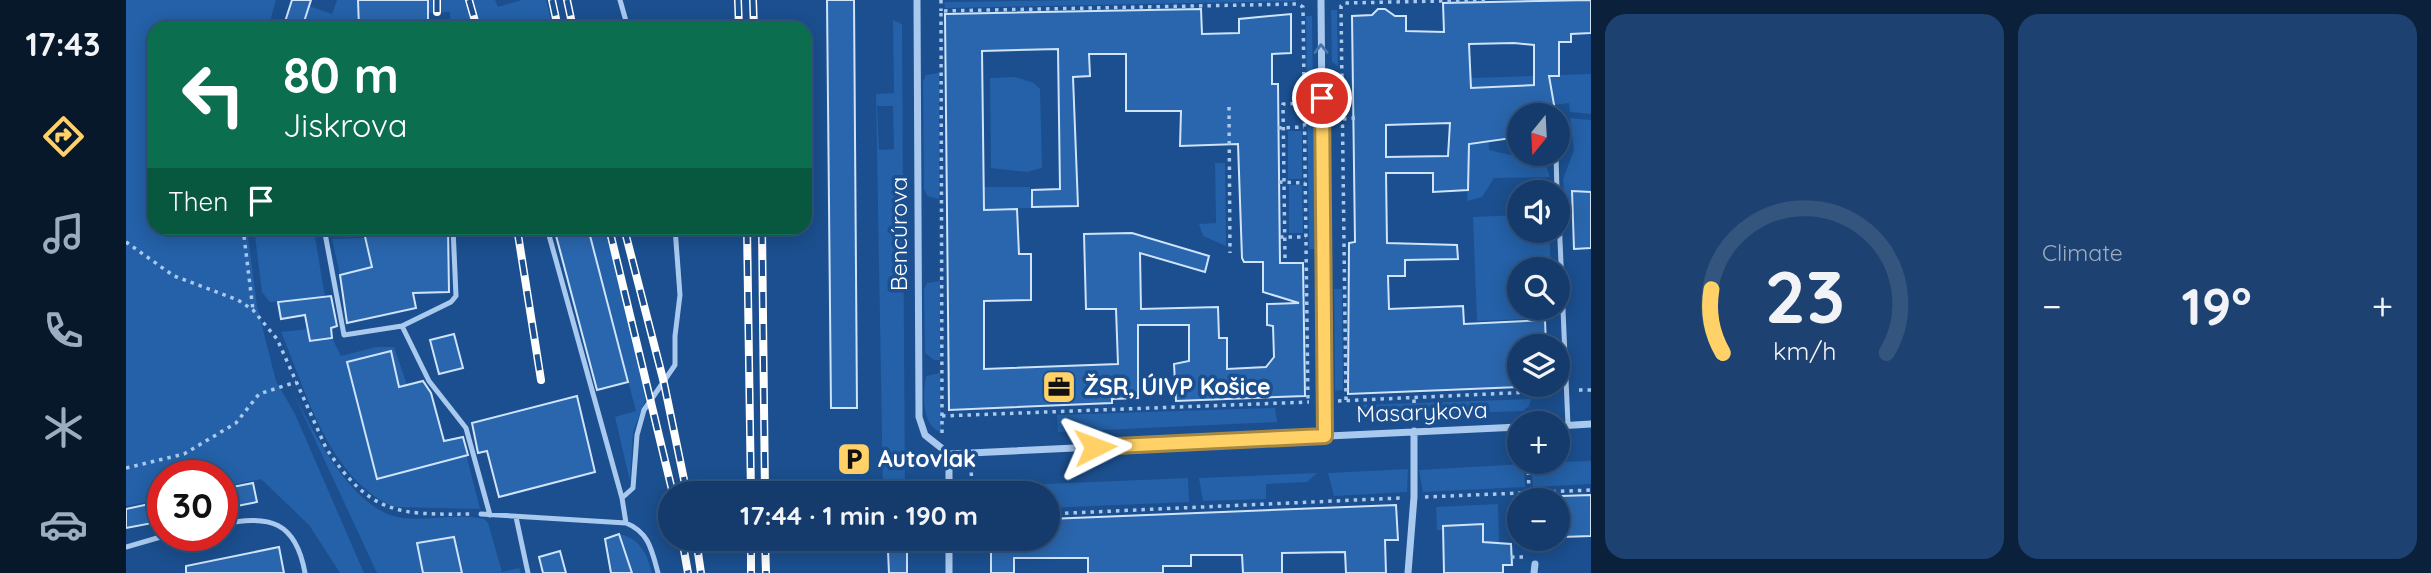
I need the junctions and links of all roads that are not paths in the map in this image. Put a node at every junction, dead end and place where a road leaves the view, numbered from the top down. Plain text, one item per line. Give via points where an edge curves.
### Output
1 (620, 0) edge
2 (917, 0) edge
3 (1321, 0) edge
4 (626, 21) edge
5 (325, 235) edge
6 (453, 235) edge
7 (549, 235) edge
8 (676, 235) edge
9 (1560, 243) edge
10 (402, 326) junction
11 (1567, 411) edge
12 (1591, 424) edge
13 (1570, 425) edge
14 (1507, 428) edge
15 (1414, 432) junction
16 (1325, 436) junction
17 (946, 452) junction
18 (948, 481) edge
19 (622, 498) junction
20 (481, 514) road end
21 (490, 515) junction
22 (516, 517) junction
23 (238, 522) edge
24 (626, 523) junction
25 (147, 541) edge
26 (126, 547) edge
27 (949, 551) edge
28 (1535, 564) dead end
29 (305, 573) edge
30 (528, 573) edge
31 (659, 573) edge
32 (949, 573) edge
33 (1408, 573) edge
34 (1534, 573) edge

1 - 4 lane
2 - 17 street, Bencúrova via 919,417 925,435
16 -> 3 street
5 - 10 lane via 344,335
6 - 10 lane via 456,296
7 - 19 lane
8 - 19 lane via 680,279 676,365 645,410 637,435 633,488
9 - 11 lane
10 - 21 lane via 429,381 466,428
12 - 13 street
14 - 15 street, Masarykova
15 - 16 street, Masarykova
15 - 33 street
16 - 17 street, Masarykova
17 - 18 street
19 - 24 lane
20 - 21 lane
21 - 22 lane
22 - 24 lane
22 - 30 lane
23 - 29 lane via 264,519 283,527 298,544
24 - 31 lane via 645,536
25 - 26 lane
27 - 32 street
28 - 34 street

